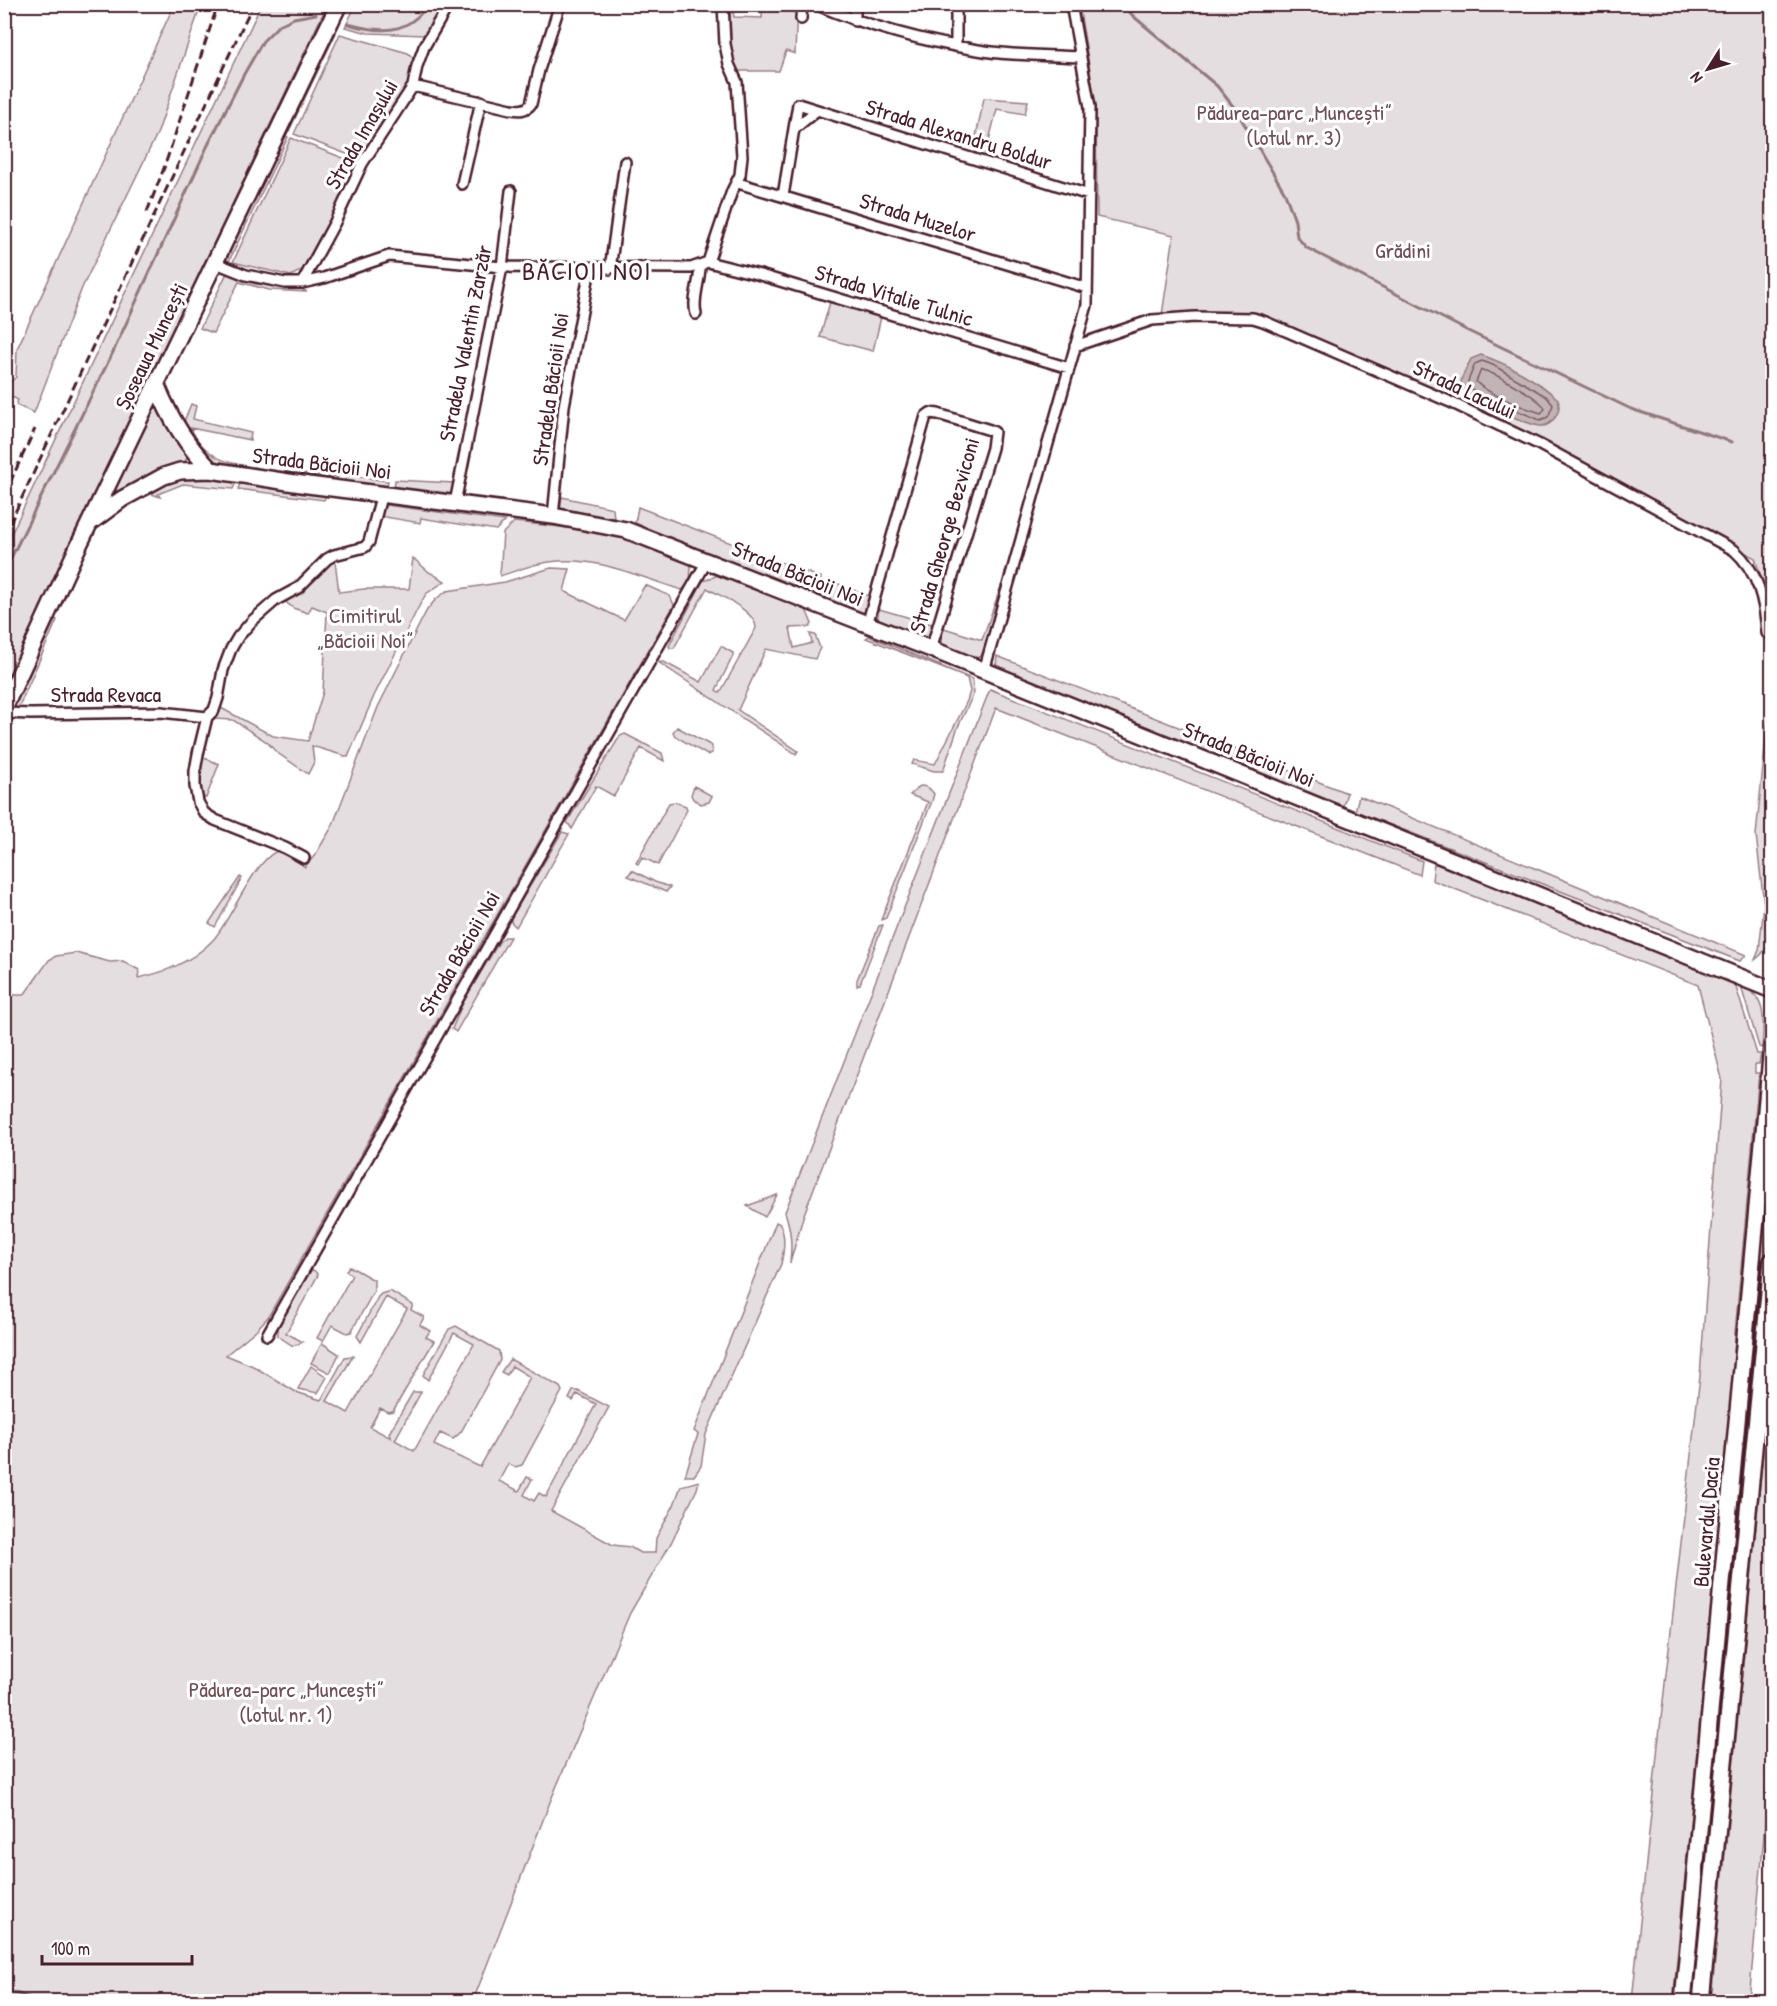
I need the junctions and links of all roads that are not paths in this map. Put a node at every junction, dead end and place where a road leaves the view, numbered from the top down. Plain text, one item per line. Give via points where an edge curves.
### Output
1 (339, 4) edge
2 (449, 4) edge
3 (560, 4) edge
4 (723, 4) edge
5 (802, 4) edge
6 (815, 4) edge
7 (855, 4) edge
8 (956, 4) edge
9 (1071, 4) edge
10 (801, 19) dead end
11 (855, 21) junction
12 (956, 46) junction
13 (1081, 57) junction
14 (413, 86) junction
15 (481, 102) junction
16 (817, 110) junction
17 (795, 129) junction
18 (626, 162) dead end
19 (738, 183) junction
20 (462, 184) dead end
21 (511, 190) dead end
22 (1089, 195) junction
23 (783, 196) junction
24 (216, 263) junction
25 (704, 264) junction
26 (502, 267) junction
27 (590, 269) junction
28 (610, 269) junction
29 (302, 283) junction
30 (1087, 288) junction
31 (696, 314) dead end
32 (1076, 346) junction
33 (1069, 368) junction
34 (157, 386) junction
35 (211, 470) junction
36 (382, 493) junction
37 (456, 503) junction
38 (553, 516) junction
39 (90, 522) junction
40 (707, 561) junction
41 (867, 625) junction
42 (1767, 633) dead end
43 (931, 649) junction
44 (984, 671) junction
45 (4, 708) edge
46 (4, 713) edge
47 (207, 717) junction
48 (304, 858) dead end
49 (1773, 990) edge
50 (1773, 1046) edge
51 (1773, 1261) edge
52 (267, 1335) dead end
53 (1683, 2001) edge
54 (1701, 2001) edge

1 - 24 main road, Șoseaua Muncești
2 - 14 street, Strada Imașului via 424,47
3 - 15 street via 529,108 519,110
4 - 19 street via 725,44 741,110
5 - 10 street
6 - 11 street
7 - 11 street
8 - 12 street
9 - 13 street
11 - 12 street
12 - 13 street
13 - 22 street via 1090,106
14 - 15 street
14 - 29 street, Strada Imașului via 362,164
15 - 20 street
16 - 17 street
16 - 17 street, Strada Alexandru Boldur via 798,104
16 - 22 street, Strada Alexandru Boldur
17 - 23 street, Strada Alexandru Boldur
18 - 28 street
19 - 23 street, Strada Muzelor
19 - 25 street
21 - 26 street, Stradela Valentin Zarzăr
22 - 30 street
23 - 30 street, Strada Muzelor
24 - 29 street via 256,278
24 - 34 main road, Șoseaua Muncești
25 - 28 street, Strada Vitalie Tulnic via 691,268
25 - 31 street via 694,305
25 - 33 street, Strada Vitalie Tulnic via 760,275
26 - 27 street, Strada Vitalie Tulnic
26 - 29 street, Strada Vitalie Tulnic via 389,256
26 - 37 street, Stradela Valentin Zarzăr
27 - 28 street, Strada Vitalie Tulnic
27 - 38 street, Stradela Băcioii Noi via 564,406
30 - 32 street via 1087,305
32 - 33 street
32 - 42 street, Strada Lacului via 1152,320 1263,321 1449,401 1734,550 1746,561 1761,593
33 - 44 street
34 - 35 main road via 178,431
34 - 39 main road, Șoseaua Muncești
35 - 36 main road, Strada Băcioii Noi
35 - 39 main road, Strada Băcioii Noi via 164,476
36 - 37 main road, Strada Băcioii Noi
36 - 47 street via 365,547 327,559 238,637 214,710
37 - 38 main road, Strada Băcioii Noi
38 - 40 main road, Strada Băcioii Noi via 626,530
39 - 45 main road, Șoseaua Muncești
40 - 41 main road, Strada Băcioii Noi
40 - 52 street, Strada Băcioii Noi
41 - 43 main road, Strada Băcioii Noi
41 - 43 street, Strada Gheorge Bezviconi via 927,416 938,414 990,430 995,437
43 - 44 main road, Strada Băcioii Noi
44 - 49 main road, Strada Băcioii Noi
46 - 47 street, Strada Revaca via 161,712
47 - 48 street via 195,771 198,802 204,813
50 - 53 main road, Bulevardul Dacia
51 - 54 main road, Bulevardul Dacia

